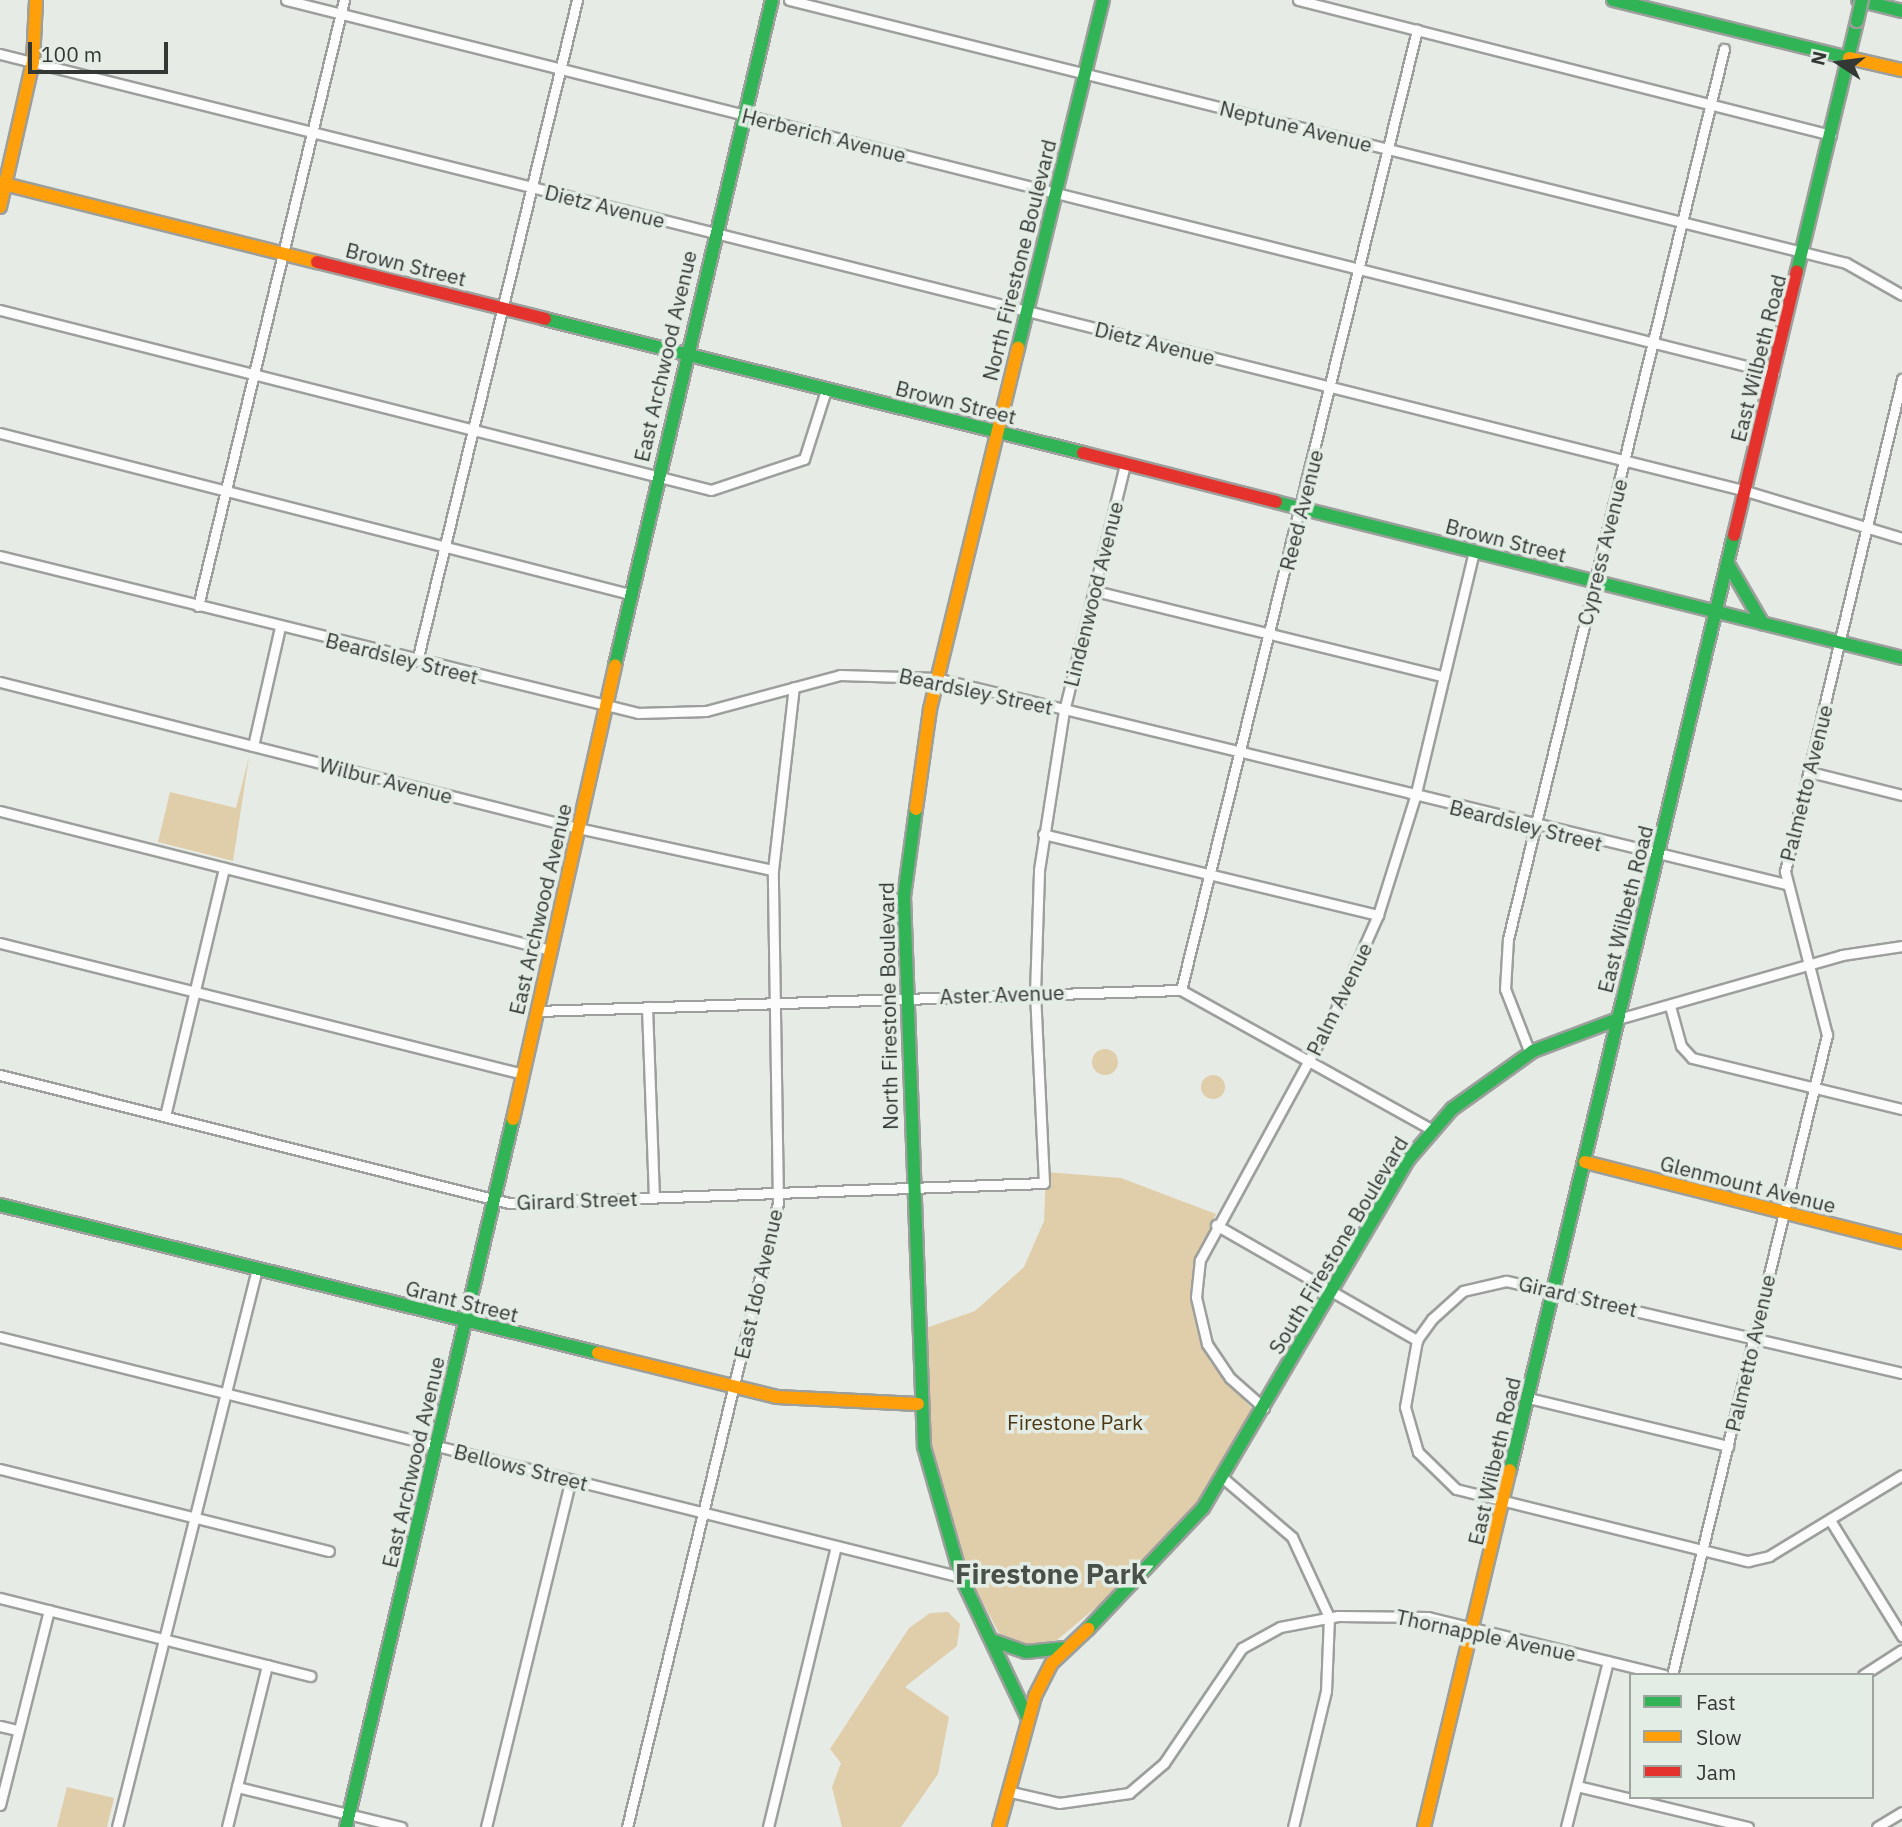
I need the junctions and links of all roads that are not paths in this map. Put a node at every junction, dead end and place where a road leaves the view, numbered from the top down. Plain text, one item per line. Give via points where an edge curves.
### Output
1 (36, 0) edge
2 (286, 0) edge
3 (344, 0) edge
4 (577, 0) edge
5 (772, 0) edge
6 (789, 0) edge
7 (1103, 0) edge
8 (1298, 0) edge
9 (1613, 0) edge
10 (1860, 0) edge
11 (1902, 11) edge
12 (341, 13) junction
13 (1417, 30) junction
14 (1724, 49) dead end
15 (0, 54) edge
16 (1849, 58) junction
17 (33, 62) junction
18 (561, 69) junction
19 (1902, 70) edge
20 (1084, 72) junction
21 (1711, 105) junction
22 (743, 115) junction
23 (314, 132) junction
24 (1831, 135) junction
25 (1389, 149) junction
26 (3, 183) edge
27 (533, 188) junction
28 (1055, 193) junction
29 (0, 207) edge
30 (1684, 224) junction
31 (714, 233) junction
32 (285, 254) junction
33 (1803, 254) junction
34 (1362, 270) junction
35 (1902, 295) edge
36 (505, 309) junction
37 (0, 310) edge
38 (1027, 310) junction
39 (1654, 342) junction
40 (684, 354) junction
41 (1774, 373) junction
42 (255, 374) junction
43 (1902, 379) edge
44 (1332, 387) junction
45 (826, 390) junction
46 (1898, 419) edge
47 (475, 430) junction
48 (996, 432) junction
49 (0, 433) edge
50 (1625, 461) junction
51 (1125, 465) junction
52 (656, 479) junction
53 (226, 490) junction
54 (1746, 491) junction
55 (1301, 509) junction
56 (1867, 530) junction
57 (1902, 538) edge
58 (445, 545) junction
59 (1474, 552) junction
60 (0, 556) edge
61 (1728, 564) junction
62 (1595, 582) junction
63 (1095, 591) junction
64 (630, 594) junction
65 (198, 606) junction
66 (1716, 612) junction
67 (1763, 624) junction
68 (280, 627) junction
69 (1270, 634) junction
70 (1841, 643) junction
71 (1902, 658) edge
72 (417, 661) junction
73 (1444, 677) junction
74 (936, 678) junction
75 (0, 682) edge
76 (794, 687) junction
77 (605, 709) junction
78 (1064, 711) junction
79 (253, 746) junction
80 (1240, 754) junction
81 (1810, 772) junction
82 (1902, 795) edge
83 (1415, 797) junction
84 (0, 811) edge
85 (1535, 827) junction
86 (578, 828) junction
87 (1043, 834) junction
88 (1658, 857) junction
89 (224, 868) junction
90 (773, 870) junction
91 (1211, 874) junction
92 (1786, 884) junction
93 (1378, 915) junction
94 (0, 943) edge
95 (1902, 946) edge
96 (550, 950) junction
97 (1810, 964) junction
98 (1181, 990) junction
99 (195, 992) junction
100 (1035, 993) junction
101 (904, 997) junction
102 (771, 1003) junction
103 (1670, 1006) junction
104 (647, 1007) junction
105 (537, 1012) junction
106 (1618, 1019) junction
107 (1530, 1053) junction
108 (1310, 1061) junction
109 (523, 1074) junction
110 (0, 1075) edge
111 (1815, 1088) junction
112 (1902, 1109) edge
113 (165, 1115) junction
114 (1432, 1129) junction
115 (1585, 1162) junction
116 (1044, 1183) joint
117 (911, 1188) junction
118 (777, 1193) junction
119 (654, 1197) junction
120 (495, 1200) junction
121 (0, 1205) edge
122 (1784, 1213) junction
123 (1216, 1225) junction
124 (1902, 1241) edge
125 (257, 1269) junction
126 (1554, 1289) junction
127 (1331, 1291) junction
128 (466, 1321) junction
129 (0, 1337) edge
130 (1754, 1338) junction
131 (1417, 1340) junction
132 (1902, 1373) edge
133 (733, 1387) junction
134 (226, 1394) junction
135 (1528, 1398) junction
136 (918, 1404) junction
137 (1264, 1408) junction
138 (438, 1446) junction
139 (1728, 1446) junction
140 (0, 1469) edge
141 (1902, 1475) edge
142 (1223, 1478) junction
143 (570, 1479) junction
144 (1503, 1503) junction
145 (704, 1511) junction
146 (194, 1518) junction
147 (1830, 1520) junction
148 (836, 1546) junction
149 (329, 1551) dead end
150 (1704, 1553) junction
151 (961, 1577) junction
152 (0, 1598) edge
153 (49, 1610) junction
154 (1329, 1617) junction
155 (1474, 1628) junction
156 (1902, 1636) edge
157 (164, 1639) junction
158 (994, 1641) junction
159 (1063, 1648) junction
160 (1902, 1650) edge
161 (1608, 1661) junction
162 (267, 1665) junction
163 (1656, 1673) edge
164 (1673, 1673) edge
165 (1866, 1673) edge
166 (310, 1676) dead end
167 (1028, 1719) junction
168 (0, 1726) edge
169 (18, 1730) junction
170 (1577, 1786) junction
171 (237, 1787) junction
172 (1011, 1792) junction
173 (1629, 1798) edge
174 (1631, 1799) edge
175 (0, 1805) edge
176 (1902, 1812) edge
177 (348, 1821) edge
178 (117, 1827) edge
179 (227, 1827) edge
180 (401, 1827) edge
181 (486, 1827) edge
182 (627, 1827) edge
183 (768, 1827) edge
184 (999, 1827) edge
185 (1293, 1827) edge
186 (1424, 1827) edge
187 (1566, 1827) edge
188 (1748, 1827) edge
189 (1877, 1827) edge

1 - 17 main road
2 - 12 street, Herberich Avenue
3 - 12 street
4 - 18 street
5 - 22 main road, East Archwood Avenue
6 - 20 street, Neptune Avenue
7 - 20 main road, North Firestone Boulevard
8 - 13 street
9 - 16 main road
10 - 11 main road
10 - 16 main road, East Wilbeth Road, bridge
12 - 18 street, Herberich Avenue
12 - 23 street
13 - 21 street
13 - 25 street, Reed Avenue
14 - 21 street, Cypress Avenue
15 - 17 street, Dietz Avenue
16 - 19 main road
16 - 24 main road, East Wilbeth Road
17 - 23 street, Dietz Avenue
17 - 26 main road
18 - 22 street, Herberich Avenue
18 - 27 street
20 - 25 street, Neptune Avenue
20 - 28 main road, North Firestone Boulevard
21 - 24 street
21 - 30 street, Cypress Avenue
22 - 28 street, Herberich Avenue
22 - 31 main road, East Archwood Avenue
23 - 27 street, Dietz Avenue
23 - 32 street
24 - 33 main road, East Wilbeth Road
25 - 30 street, Neptune Avenue
25 - 34 street, Reed Avenue
26 - 29 main road
26 - 32 main road, Brown Street
27 - 31 street, Dietz Avenue
27 - 36 street
28 - 34 street, Herberich Avenue
28 - 38 main road, North Firestone Boulevard
30 - 33 street, Neptune Avenue
30 - 39 street, Cypress Avenue
31 - 38 street, Dietz Avenue
31 - 40 main road, East Archwood Avenue
32 - 36 main road, Brown Street
32 - 42 street
33 - 35 street, Neptune Avenue via 1858,267
33 - 41 main road, East Wilbeth Road
34 - 39 street, Herberich Avenue
34 - 44 street, Reed Avenue
36 - 40 main road, Brown Street
36 - 47 street
37 - 42 street
38 - 44 street, Dietz Avenue
38 - 48 main road, North Firestone Boulevard
39 - 41 street, Herberich Avenue
39 - 50 street, Cypress Avenue
40 - 45 main road, Brown Street
40 - 52 main road, East Archwood Avenue
41 - 54 main road, East Wilbeth Road
42 - 47 street
42 - 53 street
43 - 46 street, Palmetto Avenue
44 - 50 street, Dietz Avenue
44 - 55 street, Reed Avenue
45 - 48 main road, Brown Street
45 - 52 street via 811,448 792,466 711,490
46 - 56 street, Palmetto Avenue
47 - 52 street
47 - 58 street
48 - 51 main road, Brown Street
48 - 74 main road, North Firestone Boulevard
49 - 53 street
50 - 54 street, Dietz Avenue
50 - 62 street, Cypress Avenue
51 - 55 main road, Brown Street
51 - 63 street, Lindenwood Avenue
52 - 64 main road, East Archwood Avenue
53 - 58 street
53 - 65 street
54 - 56 street, Dietz Avenue
54 - 61 main road, East Wilbeth Road
55 - 59 main road, Brown Street
55 - 69 street, Reed Avenue
56 - 57 street, Dietz Avenue
56 - 70 street, Palmetto Avenue
58 - 64 street
58 - 72 street
59 - 62 main road, Brown Street
59 - 73 street, Palm Avenue
60 - 65 street, Beardsley Street
61 - 66 main road, East Wilbeth Road
61 - 67 main road
62 - 66 main road, Brown Street
62 - 85 street, Cypress Avenue
63 - 69 street
63 - 78 street, Lindenwood Avenue
64 - 77 main road, East Archwood Avenue
65 - 68 street, Beardsley Street
66 - 67 main road, Brown Street
66 - 88 main road, East Wilbeth Road
67 - 70 main road, Brown Street
68 - 72 street, Beardsley Street
68 - 79 street
69 - 73 street
69 - 80 street, Reed Avenue
70 - 71 main road, Brown Street
70 - 81 street, Palmetto Avenue
72 - 77 street, Beardsley Street
73 - 83 street, Palm Avenue
74 - 76 street, Beardsley Street via 870,672
74 - 78 street, Beardsley Street
74 - 101 main road, North Firestone Boulevard via 910,824
75 - 79 street, Wilbur Avenue
76 - 77 street, Beardsley Street via 691,713
76 - 90 street, East Ido Avenue
77 - 86 main road, East Archwood Avenue
78 - 80 street, Beardsley Street
78 - 87 street, Lindenwood Avenue
79 - 86 street, Wilbur Avenue
80 - 83 street, Beardsley Street
80 - 91 street, Reed Avenue
81 - 82 street
81 - 92 street, Palmetto Avenue
83 - 85 street, Beardsley Street
83 - 93 street, Palm Avenue
84 - 89 street
85 - 88 street, Beardsley Street
85 - 107 street, Cypress Avenue via 1504,960 1509,1006
86 - 90 street, Wilbur Avenue
86 - 96 main road, East Archwood Avenue
87 - 91 street
87 - 100 street, Lindenwood Avenue
88 - 92 street, Beardsley Street
88 - 106 main road, East Wilbeth Road
89 - 96 street
89 - 99 street
90 - 102 street, East Ido Avenue
91 - 93 street
91 - 98 street, Reed Avenue
92 - 97 street, Palmetto Avenue
93 - 108 street, Palm Avenue
94 - 99 street
95 - 97 street, South Firestone Boulevard
96 - 105 main road, East Archwood Avenue
97 - 103 street, South Firestone Boulevard
97 - 111 street, Palmetto Avenue via 1828,1029
98 - 100 street, Aster Avenue
98 - 108 street
99 - 109 street
99 - 113 street
100 - 101 street, Aster Avenue
100 - 116 street, Lindenwood Avenue
101 - 102 street, Aster Avenue
101 - 117 main road, North Firestone Boulevard
102 - 104 street, Aster Avenue
102 - 118 street, East Ido Avenue
103 - 106 street, South Firestone Boulevard
103 - 111 street via 1681,1046 1692,1058
104 - 105 street, Aster Avenue
104 - 119 street
105 - 109 main road, East Archwood Avenue
106 - 107 main road, South Firestone Boulevard
106 - 115 main road, East Wilbeth Road
107 - 114 main road, South Firestone Boulevard via 1476,1088
108 - 114 street
108 - 123 street, Palm Avenue
109 - 120 main road, East Archwood Avenue
110 - 113 street, Girard Street
111 - 112 street
111 - 122 street, Palmetto Avenue
113 - 120 street, Girard Street
114 - 127 main road, South Firestone Boulevard via 1394,1180
115 - 122 main road, Glenmount Avenue
115 - 126 main road, East Wilbeth Road
116 - 117 street, Girard Street
117 - 118 street, Girard Street
117 - 136 main road, North Firestone Boulevard
118 - 119 street, Girard Street
118 - 133 street, East Ido Avenue
119 - 120 street, Girard Street
120 - 128 main road, East Archwood Avenue
121 - 125 main road, Grant Street
122 - 124 main road, Glenmount Avenue
122 - 130 street, Palmetto Avenue
123 - 127 street
123 - 137 street, Palm Avenue via 1197,1275 1201,1328 1218,1364
125 - 128 main road, Grant Street
125 - 134 street
126 - 130 street, Girard Street
126 - 131 street, Girard Street via 1513,1281 1476,1287 1441,1308
126 - 135 main road, East Wilbeth Road
127 - 131 street
127 - 137 main road, South Firestone Boulevard
128 - 133 main road, Grant Street
128 - 138 main road, East Archwood Avenue
129 - 134 street, Bellows Street
130 - 132 street, Girard Street
130 - 139 street, Palmetto Avenue
131 - 144 street via 1405,1407 1418,1452 1456,1489
133 - 136 main road, Grant Street via 820,1403
133 - 145 street, East Ido Avenue
134 - 138 street, Bellows Street
134 - 146 street
135 - 139 street
135 - 144 main road, East Wilbeth Road
136 - 151 main road, North Firestone Boulevard via 930,1479
137 - 142 main road, South Firestone Boulevard
138 - 143 street, Bellows Street
138 - 177 main road, East Archwood Avenue
139 - 150 street, Palmetto Avenue
140 - 146 street
141 - 147 street
142 - 154 street via 1292,1537
142 - 159 main road, South Firestone Boulevard via 1150,1570
143 - 145 street, Bellows Street
143 - 181 street
144 - 150 street
144 - 155 main road, East Wilbeth Road
145 - 148 street, Bellows Street
145 - 182 street, East Ido Avenue
146 - 149 street
146 - 157 street
147 - 150 street via 1762,1559
147 - 156 street
148 - 151 street, Bellows Street
148 - 183 street
150 - 164 street, Palmetto Avenue
151 - 158 main road, North Firestone Boulevard
152 - 153 street
153 - 157 street
153 - 169 street
154 - 155 street, Thornapple Avenue via 1413,1615
154 - 172 street, Thornapple Avenue via 1280,1627 1242,1648 1164,1763 1129,1793 1059,1803
154 - 185 street via 1326,1691
155 - 161 street, Thornapple Avenue
155 - 186 main road, East Wilbeth Road
157 - 162 street
157 - 178 street
158 - 159 main road via 1026,1652
158 - 167 main road, North Firestone Boulevard
159 - 167 main road, South Firestone Boulevard via 1041,1681
160 - 165 street
161 - 163 street, Thornapple Avenue
161 - 170 street
162 - 166 street
162 - 171 street
167 - 172 main road, South Firestone Boulevard
168 - 169 street
169 - 175 street
170 - 173 street
170 - 187 street
171 - 177 street
171 - 179 street
172 - 184 main road, South Firestone Boulevard
174 - 188 street
176 - 189 street
177 - 180 street

